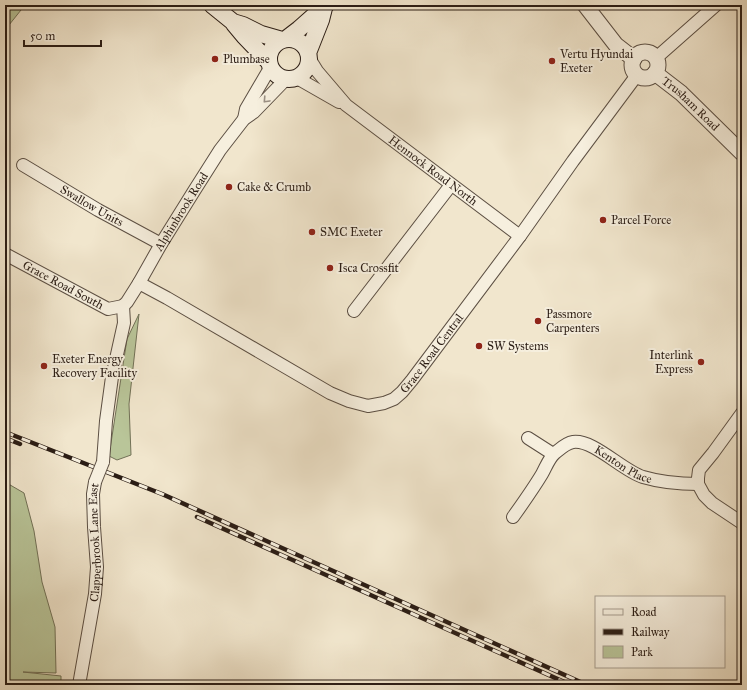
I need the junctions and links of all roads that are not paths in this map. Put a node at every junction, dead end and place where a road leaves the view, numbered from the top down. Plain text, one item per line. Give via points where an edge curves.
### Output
1 (212, 5) edge
2 (585, 5) edge
3 (716, 5) edge
4 (325, 6) edge
5 (233, 22) junction
6 (284, 39) junction
7 (309, 56) junction
8 (656, 58) junction
9 (634, 59) junction
10 (269, 64) junction
11 (655, 73) junction
12 (637, 75) junction
13 (292, 78) junction
14 (346, 105) junction
15 (244, 119) junction
16 (742, 153) edge
17 (23, 165) dead end
18 (451, 185) junction
19 (520, 236) junction
20 (161, 244) junction
21 (5, 254) edge
22 (139, 283) junction
23 (123, 306) junction
24 (354, 311) dead end
25 (742, 413) edge
26 (528, 438) dead end
27 (553, 454) junction
28 (698, 484) junction
29 (513, 517) dead end
30 (742, 523) edge
31 (79, 685) edge

1 - 5 main road
2 - 9 street via 616,46
3 - 8 street
4 - 6 main road
4 - 7 main road
5 - 6 main road via 261,34
5 - 10 main road
6 - 7 main road via 298,40 306,48
6 - 10 main road via 270,50
7 - 13 main road via 305,72
7 - 14 street, Hennock Road North
8 - 9 street via 647,52 639,54
8 - 11 street via 658,65
9 - 12 street via 632,65
10 - 13 main road via 277,76
10 - 15 street, Alphinbrook Road via 246,109
11 - 12 street via 648,78
11 - 16 street, Trusham Road via 681,93
12 - 19 street, Grace Road Central
13 - 14 street, Hennock Road North
13 -> 15 street, Alphinbrook Road
14 - 18 street, Hennock Road North
15 - 20 street, Alphinbrook Road via 210,166
17 - 20 street, Swallow Units
18 - 19 street, Hennock Road North
18 - 24 street
19 - 22 street, Grace Road Central via 402,392 394,399 368,406 330,393
20 - 22 street, Alphinbrook Road
21 - 23 street, Grace Road South via 108,308
22 - 23 street, Alphinbrook Road
23 - 31 street, Clapperbrook Lane East, bridge via 124,323 112,378 103,462 93,494 97,567 95,594
25 - 28 street via 699,470
26 - 27 street
27 - 28 street, Kenton Place via 571,443 581,443 598,450 642,477
27 - 29 street, Kenton Place
28 - 30 street via 712,503

